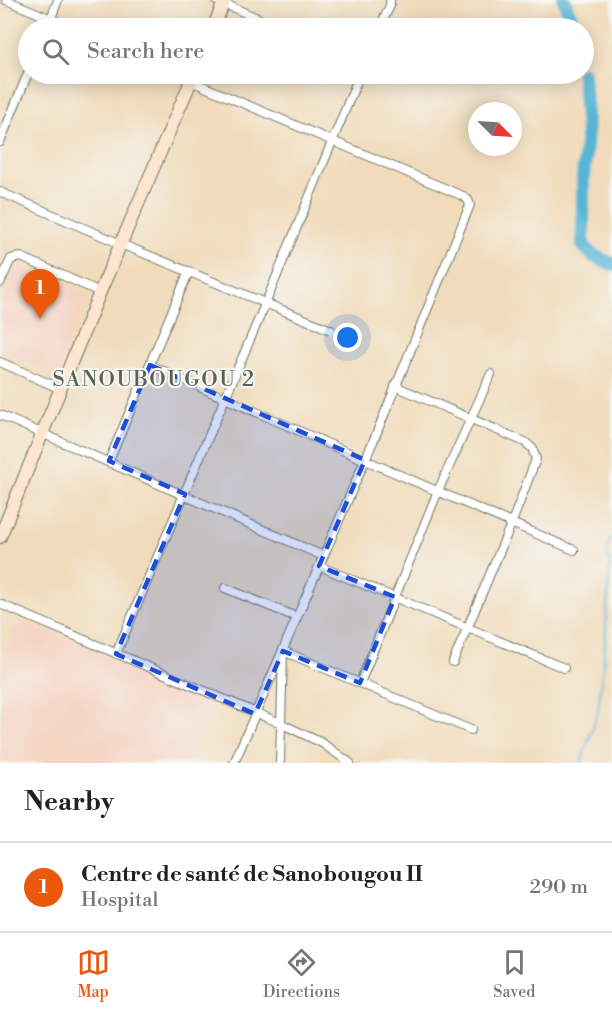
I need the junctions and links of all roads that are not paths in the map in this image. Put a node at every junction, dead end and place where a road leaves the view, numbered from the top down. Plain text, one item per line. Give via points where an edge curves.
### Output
1 (6, 0) edge
2 (58, 0) edge
3 (390, 0) edge
4 (222, 1) edge
5 (49, 18) edge
6 (51, 18) edge
7 (216, 18) edge
8 (259, 18) edge
9 (384, 18) edge
10 (24, 84) edge
11 (189, 84) edge
12 (207, 84) edge
13 (356, 84) edge
14 (0, 142) edge
15 (333, 142) junction
16 (0, 192) edge
17 (121, 244) junction
18 (189, 271) junction
19 (0, 283) edge
20 (100, 292) junction
21 (266, 302) junction
22 (331, 330) dead end
23 (0, 362) edge
24 (150, 365) junction
25 (491, 374) dead end
26 (395, 386) junction
27 (61, 389) junction
28 (226, 398) junction
29 (0, 415) edge
30 (470, 418) junction
31 (42, 434) junction
32 (365, 460) junction
33 (109, 461) junction
34 (438, 491) junction
35 (185, 494) junction
36 (512, 522) junction
37 (0, 537) edge
38 (574, 550) dead end
39 (323, 556) junction
40 (319, 566) junction
41 (225, 588) dead end
42 (395, 597) junction
43 (0, 604) edge
44 (296, 617) junction
45 (467, 628) junction
46 (283, 651) junction
47 (116, 654) junction
48 (453, 662) dead end
49 (564, 668) dead end
50 (360, 683) junction
51 (255, 714) junction
52 (280, 723) junction
53 (471, 730) dead end
54 (234, 763) edge
55 (280, 763) edge
56 (351, 763) edge

1 - 5 street
2 - 6 street
3 - 9 street
4 - 7 main road
4 - 8 street
10 - 14 street
11 - 17 main road
12 - 15 street
13 - 15 street
15 - 21 street
15 - 26 street via 463,196 470,205
16 - 17 street
17 - 18 street
17 - 20 main road
18 - 21 street
18 - 24 street
19 - 20 street via 11,259 21,257
20 - 27 main road
21 - 22 street
21 - 28 street
23 - 27 street
24 - 28 street
24 - 33 street
25 - 30 street
26 - 30 street
26 - 32 street
27 - 31 main road
28 - 32 street
28 - 35 street
29 - 31 street
30 - 34 street
30 - 36 street via 532,448 536,459
31 - 33 street
31 - 37 main road
32 - 34 street
32 - 39 street
33 - 35 street
34 - 36 street
34 - 42 street
35 - 39 street
35 - 47 street
36 - 38 street
36 - 45 street
39 - 40 street
40 - 42 street
40 - 44 street
41 - 44 street
42 - 45 street
42 - 50 street
43 - 47 street
44 - 46 street
45 - 48 street
45 - 49 street
46 - 50 street
46 - 51 street
46 - 52 street
47 - 51 street
50 - 53 street
51 - 52 street
51 - 54 street
52 - 55 street
52 - 56 street via 322,743

